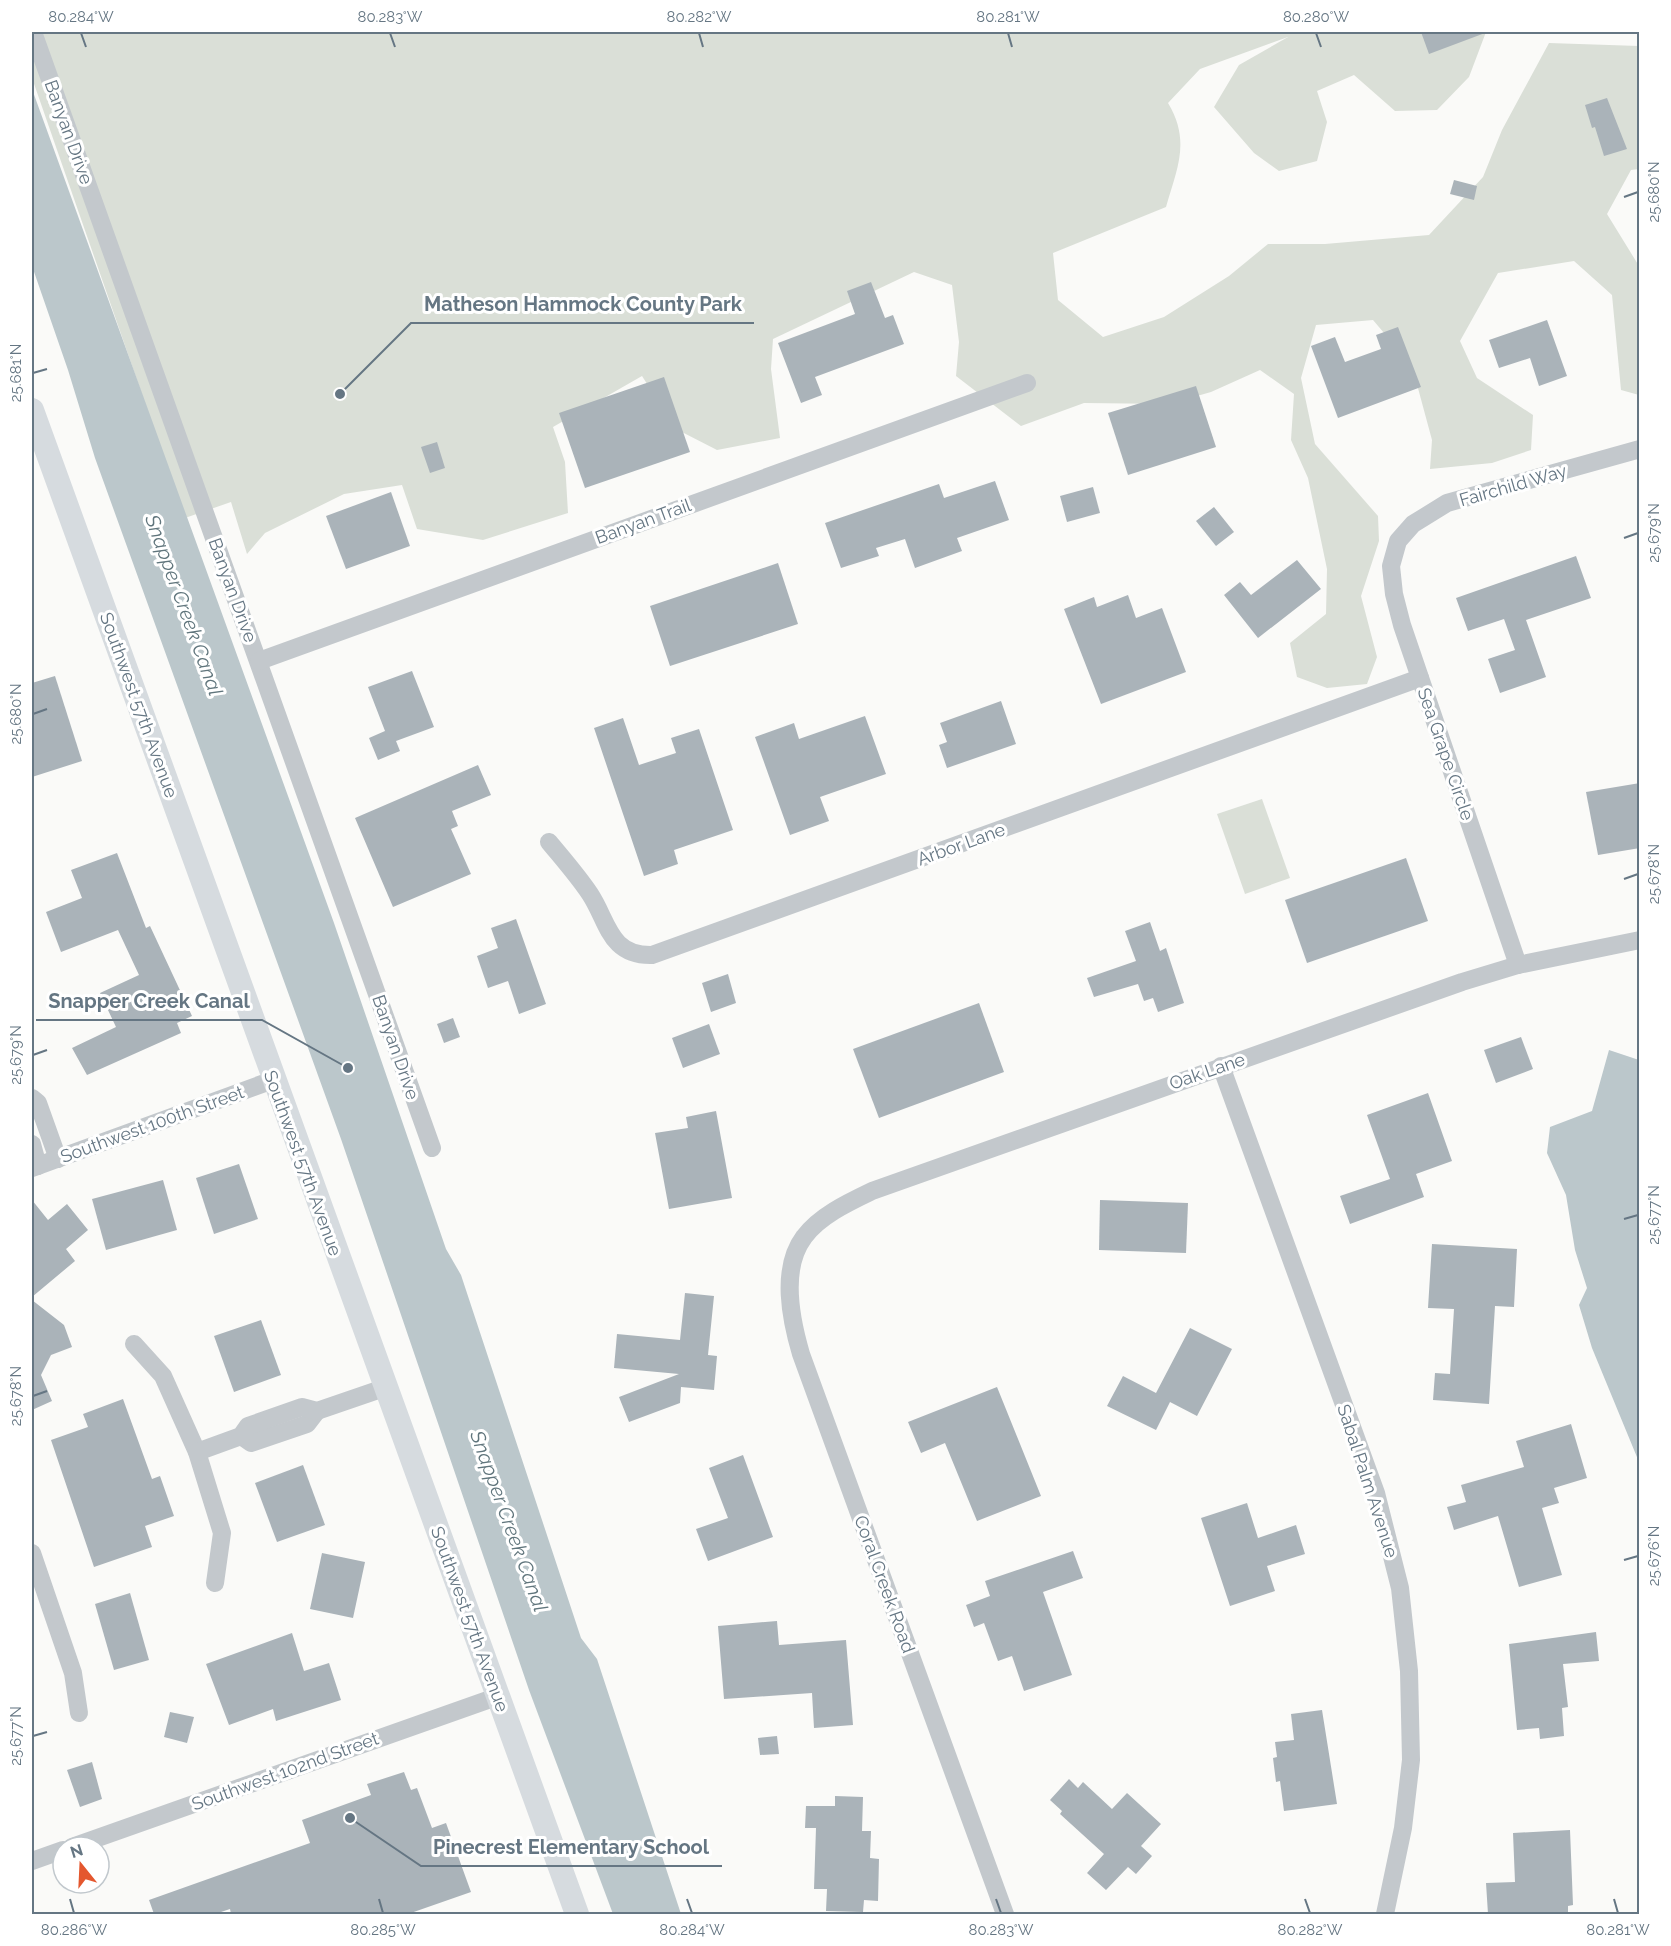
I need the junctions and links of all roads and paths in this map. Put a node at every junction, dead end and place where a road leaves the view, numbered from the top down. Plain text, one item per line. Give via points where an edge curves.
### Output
1 (33, 32) edge
2 (1028, 383) dead end
3 (32, 410) edge
4 (1640, 449) edge
5 (1398, 541) joint
6 (259, 661) junction
7 (1420, 678) junction
8 (549, 843) dead end
9 (1640, 940) edge
10 (1518, 965) junction
11 (1221, 1066) junction
12 (273, 1080) junction
13 (32, 1098) edge
14 (32, 1144) edge
15 (432, 1148) dead end
16 (58, 1159) junction
17 (35, 1167) edge
18 (798, 1249) joint
19 (134, 1344) dead end
20 (384, 1388) junction
21 (197, 1452) junction
22 (32, 1553) edge
23 (215, 1582) dead end
24 (499, 1696) junction
25 (79, 1713) dead end
26 (106, 1835) edge
27 (51, 1854) edge
28 (32, 1861) edge
29 (577, 1914) edge
30 (1005, 1914) edge
31 (1385, 1914) edge

1 - 6 street, Banyan Drive
2 - 6 street, Banyan Trail
3 - 12 main road, Southwest 57th Avenue
4 - 5 street, Fairchild Way via 1447,503 1413,524
5 - 7 street, Sea Grape Circle via 1391,566 1394,594
6 - 15 street, Banyan Drive
7 - 8 street, Arbor Lane via 652,955 633,952 617,942 589,892
7 - 10 street, Sea Grape Circle
9 - 10 street, Oak Lane
10 - 11 street, Oak Lane
11 - 18 street, Oak Lane via 851,1200 817,1224
11 - 31 street, Sabal Palm Avenue via 1376,1493 1400,1588 1410,1671 1411,1760 1404,1828
12 - 16 street, Southwest 100th Street
12 - 20 main road, Southwest 57th Avenue
13 - 16 street via 38,1103
14 - 17 street
16 - 17 street, Southwest 100th Street
18 - 30 street, Coral Creek Road via 791,1303 801,1354
19 - 21 street via 163,1376
20 - 21 street via 317,1411 302,1407 248,1426 242,1436
20 - 24 main road, Southwest 57th Avenue
21 - 23 street via 222,1533
22 - 25 street via 73,1673
24 - 26 street, Southwest 102nd Street
24 - 29 main road, Southwest 57th Avenue
27 - 28 street

